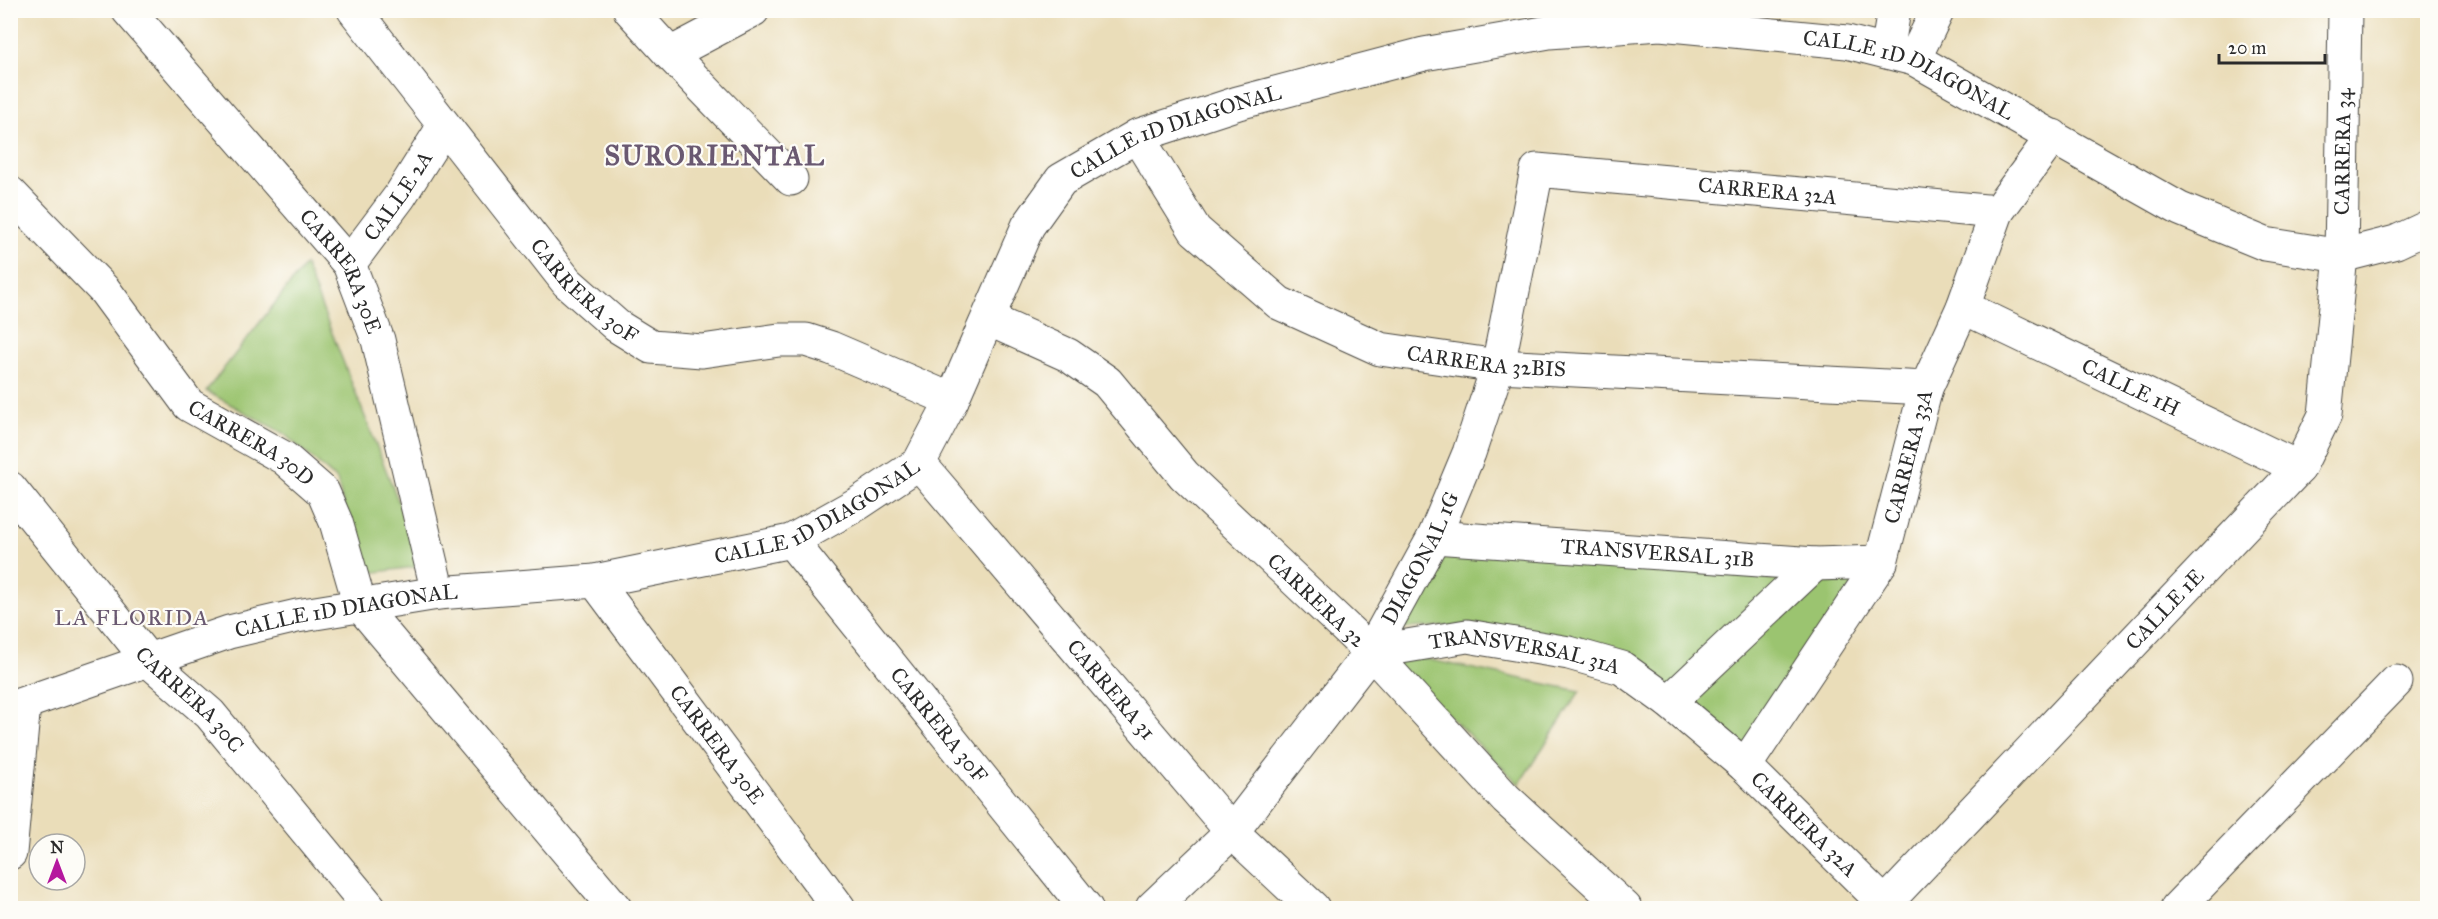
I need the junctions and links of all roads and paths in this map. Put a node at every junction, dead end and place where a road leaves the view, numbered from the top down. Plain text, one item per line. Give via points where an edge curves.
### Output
1 (128, 10) edge
2 (354, 10) edge
3 (630, 10) edge
4 (753, 10) edge
5 (1894, 10) edge
6 (1938, 10) edge
7 (2345, 10) edge
8 (670, 54) junction
9 (1900, 55) junction
10 (444, 126) junction
11 (1137, 136) junction
12 (2053, 136) junction
13 (1537, 170) joint
14 (791, 179) dead end
15 (10, 193) edge
16 (1997, 212) junction
17 (2427, 227) edge
18 (2341, 256) junction
19 (350, 264) junction
20 (1963, 307) junction
21 (988, 319) junction
22 (1498, 366) junction
23 (1926, 387) junction
24 (952, 400) junction
25 (919, 463) junction
26 (2300, 468) junction
27 (10, 488) edge
28 (1434, 537) junction
29 (791, 541) junction
30 (1881, 562) junction
31 (1815, 564) junction
32 (595, 580) junction
33 (438, 593) junction
34 (360, 605) junction
35 (1371, 652) junction
36 (149, 661) junction
37 (2396, 682) dead end
38 (1669, 702) junction
39 (17, 706) edge
40 (1744, 766) junction
41 (1232, 832) junction
42 (10, 853) edge
43 (1885, 907) edge
44 (370, 909) edge
45 (615, 909) edge
46 (840, 909) edge
47 (1086, 909) edge
48 (1152, 909) edge
49 (1313, 909) edge
50 (1625, 909) edge
51 (2177, 909) edge

1 - 19 street, CARRERA 30E
2 - 10 street, CARRERA 30F
3 - 8 street
4 - 8 street
5 - 9 street
6 - 9 street
7 - 18 street, CARRERA 34
8 - 14 street
9 - 11 street, CALLE 1D DIAGONAL via 1847,42 1660,24 1549,32 1424,54 1238,103
9 - 12 street, CALLE 1D DIAGONAL
10 - 19 street, CALLE 2A via 400,196
10 - 24 street, CARRERA 30F via 567,282 617,326 651,347 702,351 806,340
11 - 21 street, CALLE 1D DIAGONAL via 1061,180 1028,226
11 - 22 street, CARRERA 32BIS via 1196,230 1279,303 1380,349
12 - 16 street, CARRERA 33A
12 - 18 street, CALLE 1D DIAGONAL via 2180,209 2265,244
13 - 16 street, CARRERA 32A
13 - 22 street, DIAGONAL 1G
15 - 34 street, CARRERA 30D via 105,291 189,405 284,458 323,492 336,522
16 - 20 street, CARRERA 33A
17 - 18 street, CALLE 1D DIAGONAL via 2396,242
18 - 26 street, CALLE 1E via 2325,415
19 - 33 street, CARRERA 30E via 378,340
20 - 23 street, CARRERA 33A
20 - 26 street, CALLE 1H
21 - 24 street, CALLE 1D DIAGONAL
21 - 35 street, CARRERA 32 via 1068,355 1107,382 1184,475
22 - 23 street, CARRERA 32BIS
22 - 28 street, DIAGONAL 1G via 1469,453
23 - 30 street, CARRERA 33A
24 - 25 street, CALLE 1D DIAGONAL
25 - 29 street, CALLE 1D DIAGONAL
25 - 41 street, CARRERA 31
26 - 43 street, CALLE 1E
27 - 36 street, CARRERA 30C
28 - 31 street, TRANSVERSAL 31B
28 - 35 street, DIAGONAL 1G
29 - 32 street, CALLE 1D DIAGONAL
29 - 47 street, CARRERA 30F
30 - 31 street, TRANSVERSAL 31B
30 - 40 street, CARRERA 33A
31 - 38 street
32 - 33 street, CALLE 1D DIAGONAL
32 - 46 street, CARRERA 30E
33 - 34 street, CALLE 1D DIAGONAL
34 - 36 street, CALLE 1D DIAGONAL via 229,632
34 - 45 street, CARRERA 30D
35 - 38 street, TRANSVERSAL 31A via 1467,636 1557,651 1622,668
35 - 41 street, DIAGONAL 1G
35 - 50 street, CARRERA 32 via 1506,799
36 - 39 street, CALLE 1D DIAGONAL
36 - 44 street, CARRERA 30C via 210,714
37 - 51 street
38 - 40 street, TRANSVERSAL 31A
39 - 42 street
40 - 43 street, CARRERA 32A
41 - 48 street, DIAGONAL 1G
41 - 49 street, CARRERA 31

